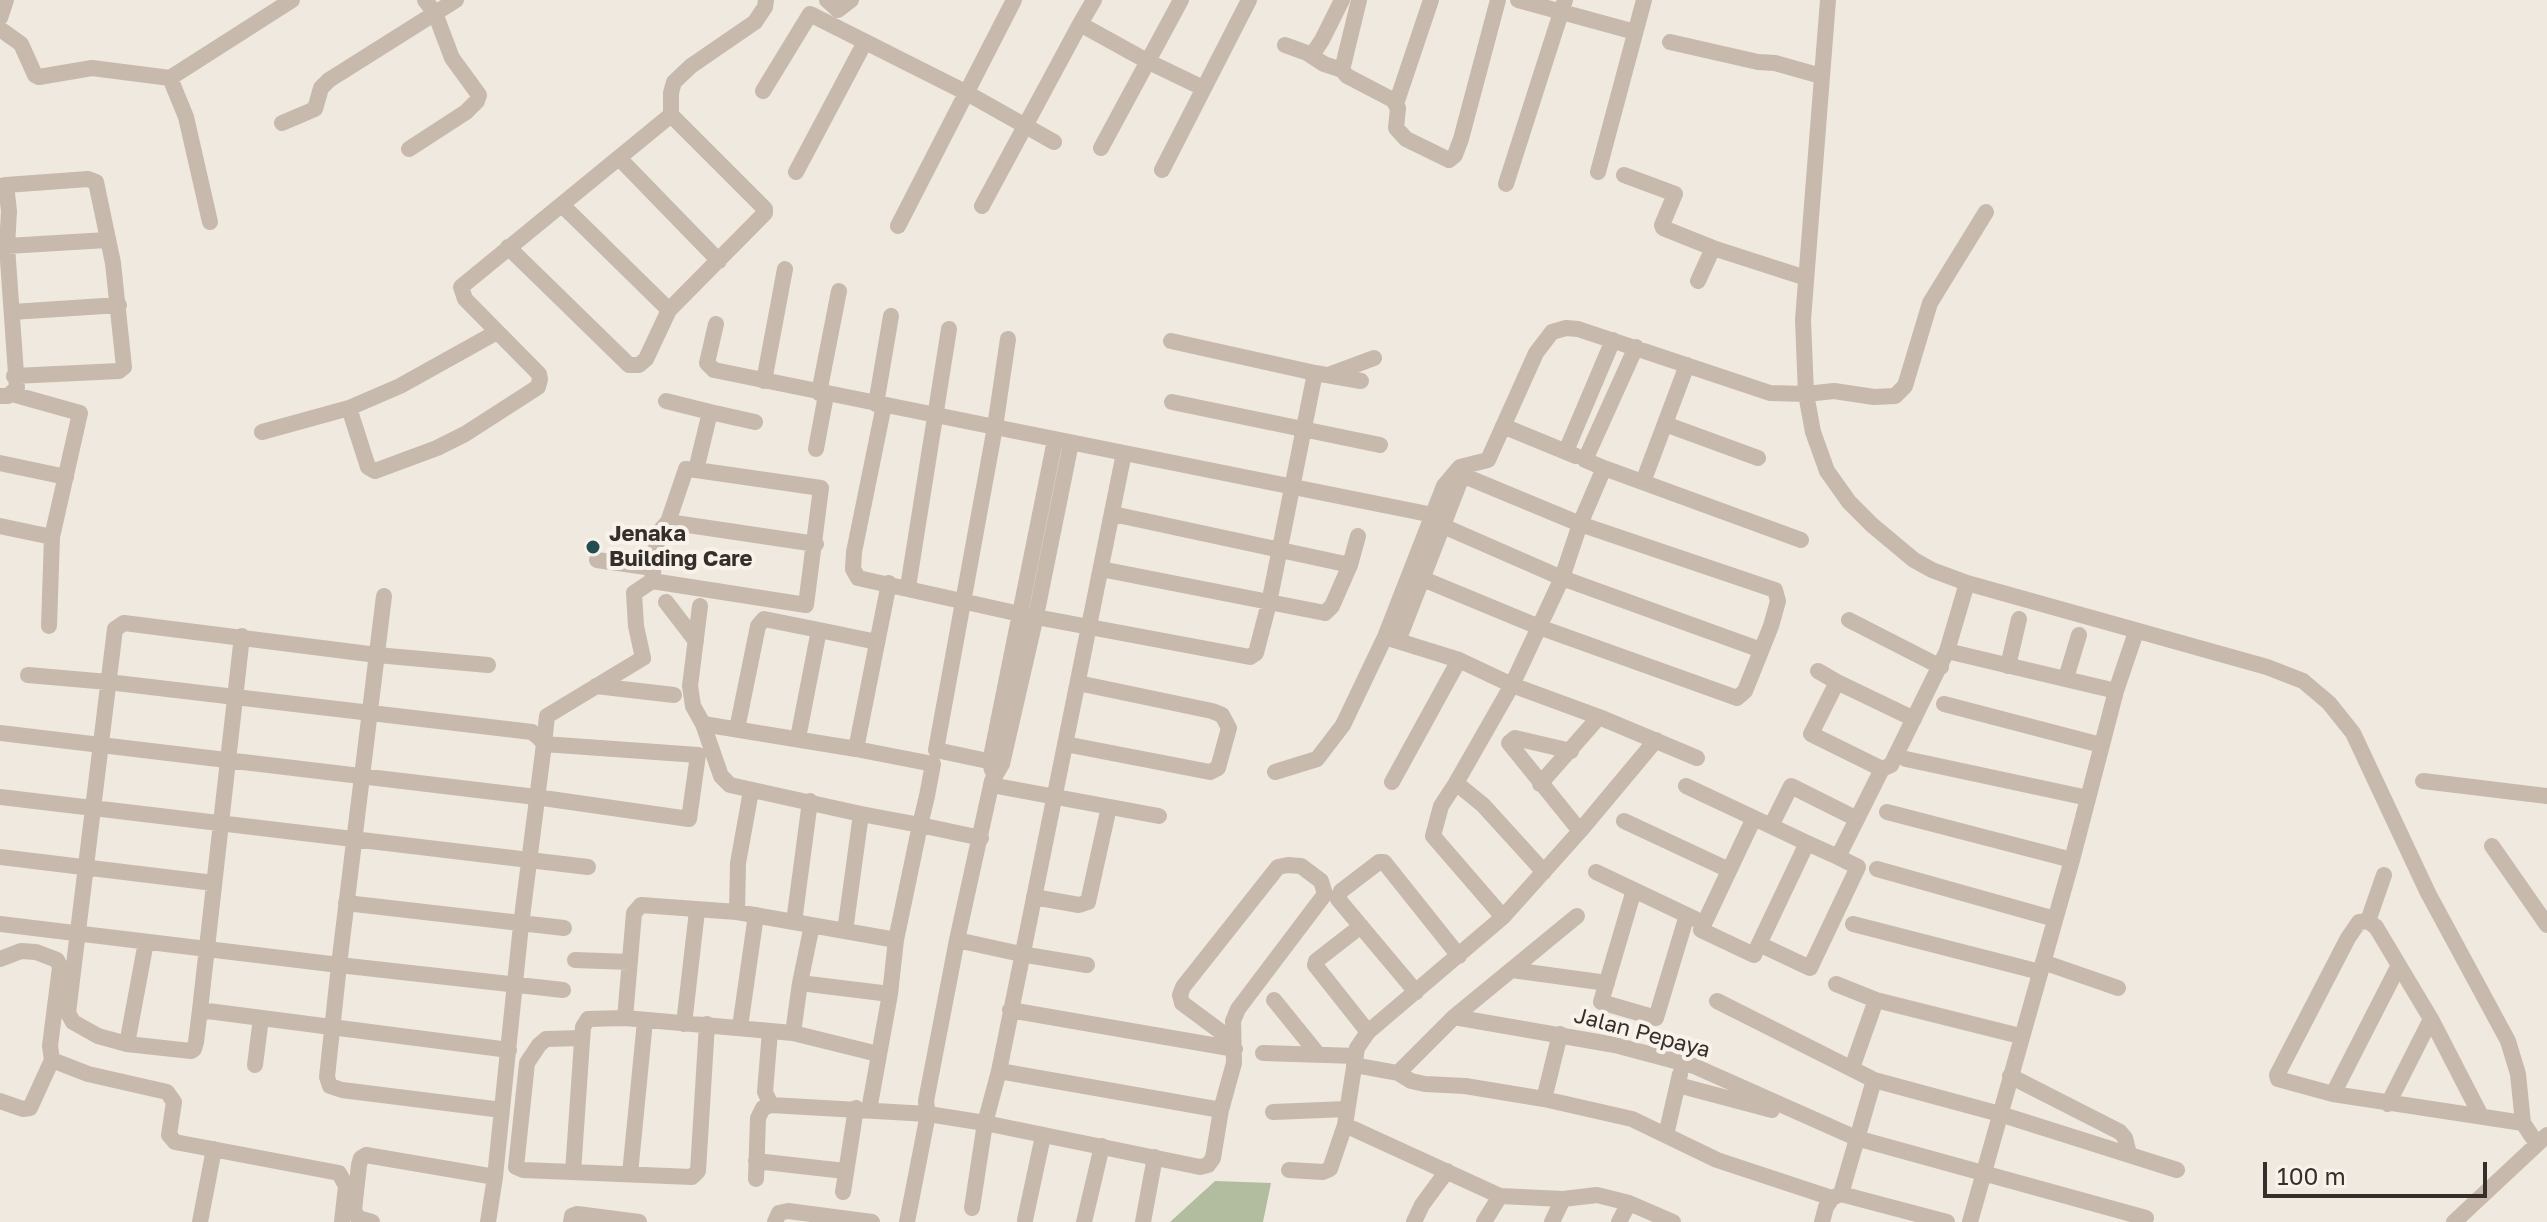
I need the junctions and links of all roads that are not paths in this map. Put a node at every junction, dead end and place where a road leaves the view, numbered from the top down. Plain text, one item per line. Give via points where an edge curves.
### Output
1 (6, 0) edge
2 (292, 0) edge
3 (456, 0) edge
4 (766, 0) edge
5 (827, 0) edge
6 (851, 0) edge
7 (1014, 0) edge
8 (1094, 0) edge
9 (1181, 0) edge
10 (1249, 0) edge
11 (1342, 0) edge
12 (1359, 0) edge
13 (1431, 0) edge
14 (1498, 0) edge
15 (1518, 0) edge
16 (1644, 0) edge
17 (1828, 0) edge
18 (430, 6) edge
19 (1564, 6) edge
20 (0, 18) edge
21 (1080, 24) junction
22 (0, 29) edge
23 (1635, 32) junction
24 (865, 42) junction
25 (1670, 42) dead end
26 (1285, 45) dead end
27 (1307, 53) junction
28 (1147, 61) junction
29 (1342, 70) junction
30 (1821, 76) junction
31 (170, 78) junction
32 (1203, 88) junction
33 (763, 91) dead end
34 (965, 92) junction
35 (1396, 104) junction
36 (671, 115) junction
37 (282, 123) dead end
38 (1025, 125) junction
39 (1054, 142) dead end
40 (1101, 148) dead end
41 (409, 149) dead end
42 (619, 158) junction
43 (1162, 170) dead end
44 (796, 172) dead end
45 (1598, 172) dead end
46 (1624, 175) dead end
47 (1506, 184) dead end
48 (3, 186) edge
49 (562, 205) junction
50 (982, 206) dead end
51 (1986, 212) dead end
52 (210, 222) dead end
53 (898, 226) dead end
54 (107, 240) junction
55 (7, 246) junction
56 (508, 247) junction
57 (1713, 248) junction
58 (719, 261) junction
59 (785, 269) dead end
60 (1806, 278) junction
61 (1698, 281) dead end
62 (839, 291) dead end
63 (119, 305) junction
64 (669, 310) junction
65 (12, 312) junction
66 (891, 316) dead end
67 (716, 324) dead end
68 (949, 329) dead end
69 (497, 332) junction
70 (1008, 339) dead end
71 (1613, 340) junction
72 (1171, 341) dead end
73 (1636, 347) junction
74 (1374, 358) dead end
75 (1687, 365) junction
76 (1321, 374) junction
77 (14, 376) junction
78 (764, 381) junction
79 (1361, 381) dead end
80 (822, 394) junction
81 (1806, 394) junction
82 (6, 395) edge
83 (666, 401) dead end
84 (1172, 402) dead end
85 (880, 404) junction
86 (349, 408) junction
87 (710, 412) junction
88 (934, 414) junction
89 (755, 422) dead end
90 (1665, 424) junction
91 (1503, 426) junction
92 (995, 427) junction
93 (1303, 427) junction
94 (262, 432) dead end
95 (1063, 441) junction
96 (1380, 445) dead end
97 (816, 449) dead end
98 (1566, 451) junction
99 (1124, 453) junction
100 (1758, 458) dead end
101 (1585, 460) junction
102 (0, 463) edge
103 (1604, 468) junction
104 (696, 470) junction
105 (1464, 470) junction
106 (66, 477) junction
107 (1643, 482) junction
108 (1291, 487) junction
109 (1113, 514) junction
110 (1438, 520) junction
111 (668, 522) junction
112 (1580, 524) junction
113 (0, 526) edge
114 (1358, 536) dead end
115 (52, 537) junction
116 (1801, 540) dead end
117 (816, 544) junction
118 (1277, 550) junction
119 (597, 560) dead end
120 (1350, 565) junction
121 (1101, 569) junction
122 (652, 575) junction
123 (1562, 578) junction
124 (1423, 579) junction
125 (889, 583) junction
126 (1967, 583) junction
127 (908, 587) junction
128 (384, 596) dead end
129 (666, 602) dead end
130 (963, 602) junction
131 (1269, 603) junction
132 (700, 606) dead end
133 (1028, 615) junction
134 (2019, 619) dead end
135 (1849, 620) dead end
136 (49, 626) dead end
137 (1090, 626) junction
138 (1539, 627) junction
139 (819, 630) junction
140 (2136, 632) junction
141 (2079, 635) dead end
142 (242, 636) junction
143 (1392, 639) junction
144 (696, 641) junction
145 (877, 642) junction
146 (1761, 650) junction
147 (377, 655) junction
148 (1944, 659) junction
149 (1459, 660) junction
150 (488, 665) dead end
151 (2008, 666) junction
152 (1818, 671) dead end
153 (28, 675) dead end
154 (2066, 678) junction
155 (108, 682) junction
156 (1837, 682) junction
157 (1078, 683) junction
158 (1512, 685) junction
159 (596, 686) junction
160 (2116, 691) junction
161 (674, 695) dead end
162 (236, 697) junction
163 (1944, 704) dead end
164 (370, 714) junction
165 (1599, 717) junction
166 (1914, 719) junction
167 (1491, 722) junction
168 (703, 724) junction
169 (737, 729) junction
170 (0, 733) edge
171 (798, 738) junction
172 (1511, 739) junction
173 (1656, 740) junction
174 (544, 744) junction
175 (1065, 744) junction
176 (101, 745) junction
177 (2101, 745) junction
178 (856, 749) junction
179 (1571, 751) junction
180 (934, 757) junction
181 (1697, 758) dead end
182 (1906, 759) dead end
183 (229, 761) junction
184 (1882, 769) junction
185 (994, 771) junction
186 (1275, 772) dead end
187 (362, 777) junction
188 (2423, 781) dead end
189 (1392, 782) dead end
190 (1456, 783) junction
191 (1540, 784) junction
192 (1686, 786) dead end
193 (751, 791) junction
194 (2547, 796) edge
195 (0, 797) edge
196 (536, 797) junction
197 (1055, 797) junction
198 (2088, 798) junction
199 (810, 801) junction
200 (1109, 807) junction
201 (93, 808) junction
202 (1887, 812) dead end
203 (861, 814) junction
204 (1159, 816) dead end
205 (1754, 818) junction
206 (1857, 819) junction
207 (1624, 821) dead end
208 (222, 824) junction
209 (920, 825) junction
210 (1771, 826) junction
211 (1580, 831) junction
212 (981, 838) junction
213 (354, 840) junction
214 (1807, 843) junction
215 (2492, 846) dead end
216 (0, 857) edge
217 (1838, 857) junction
218 (2072, 860) junction
219 (530, 861) junction
220 (588, 867) dead end
221 (86, 868) junction
222 (1877, 869) dead end
223 (1729, 870) junction
224 (1544, 872) junction
225 (1596, 872) dead end
226 (2384, 875) dead end
227 (214, 883) junction
228 (1634, 890) junction
229 (1034, 897) junction
230 (346, 903) junction
231 (697, 911) junction
232 (737, 912) junction
233 (756, 915) junction
234 (1687, 915) junction
235 (1577, 916) dead end
236 (1503, 917) junction
237 (2055, 919) junction
238 (2368, 921) junction
239 (794, 922) junction
240 (1704, 923) junction
241 (0, 924) edge
242 (1853, 924) dead end
243 (521, 925) junction
244 (812, 925) junction
245 (2547, 925) edge
246 (1361, 926) junction
247 (564, 928) dead end
248 (845, 931) junction
249 (78, 933) junction
250 (896, 940) junction
251 (957, 940) junction
252 (146, 942) junction
253 (1759, 944) junction
254 (206, 949) junction
255 (1021, 954) junction
256 (1459, 956) junction
257 (0, 959) edge
258 (575, 960) dead end
259 (630, 962) junction
260 (339, 965) junction
261 (1087, 965) dead end
262 (2042, 967) junction
263 (2398, 967) junction
264 (1512, 970) junction
265 (800, 983) junction
266 (1607, 983) junction
267 (1836, 984) dead end
268 (517, 985) junction
269 (2118, 988) dead end
270 (563, 990) dead end
271 (1416, 992) junction
272 (890, 994) junction
273 (1274, 1000) dead end
274 (1876, 1000) junction
275 (1717, 1001) dead end
276 (200, 1010) junction
277 (1010, 1010) junction
278 (1454, 1017) junction
279 (261, 1018) junction
280 (625, 1018) junction
281 (2431, 1019) junction
282 (645, 1021) junction
283 (684, 1024) junction
284 (707, 1024) junction
285 (331, 1027) junction
286 (740, 1027) junction
287 (770, 1031) junction
288 (1368, 1032) junction
289 (793, 1033) junction
290 (1560, 1034) junction
291 (2020, 1036) junction
292 (582, 1038) junction
293 (127, 1044) junction
294 (1234, 1045) junction
295 (509, 1050) junction
296 (1263, 1053) dead end
297 (1317, 1053) junction
298 (878, 1054) junction
299 (52, 1060) junction
300 (1355, 1060) junction
301 (1682, 1063) junction
302 (255, 1065) dead end
303 (1852, 1068) junction
304 (999, 1071) junction
305 (1398, 1073) junction
306 (2010, 1076) junction
307 (1874, 1080) junction
308 (1678, 1085) junction
309 (2333, 1094) junction
310 (1544, 1099) junction
311 (0, 1101) edge
312 (2388, 1104) junction
313 (771, 1105) junction
314 (862, 1109) junction
315 (924, 1109) junction
316 (502, 1110) junction
317 (1221, 1110) junction
318 (1273, 1112) dead end
319 (2000, 1114) junction
320 (2480, 1114) junction
321 (1346, 1117) junction
322 (1816, 1121) junction
323 (985, 1123) junction
324 (2523, 1123) junction
325 (1666, 1135) junction
326 (1043, 1136) junction
327 (1856, 1138) junction
328 (2542, 1140) edge
329 (1102, 1146) junction
330 (214, 1149) junction
331 (2129, 1154) junction
332 (1155, 1157) junction
333 (756, 1161) junction
334 (1289, 1170) dead end
335 (2177, 1170) dead end
336 (845, 1171) junction
337 (1447, 1171) junction
338 (1983, 1171) junction
339 (573, 1172) junction
340 (630, 1174) junction
341 (495, 1177) junction
342 (756, 1179) dead end
343 (843, 1192) dead end
344 (1500, 1196) junction
345 (1837, 1196) junction
346 (1563, 1199) junction
347 (1629, 1203) junction
348 (972, 1208) dead end
349 (903, 1217) edge
350 (2146, 1218) dead end
351 (615, 1220) edge
352 (835, 1220) edge
353 (1025, 1220) dead end
354 (200, 1222) edge
355 (342, 1222) edge
356 (372, 1222) edge
357 (488, 1222) edge
358 (571, 1222) edge
359 (639, 1222) edge
360 (775, 1222) edge
361 (872, 1222) edge
362 (1084, 1222) edge
363 (1143, 1222) edge
364 (1414, 1222) edge
365 (1484, 1222) edge
366 (1552, 1222) edge
367 (1619, 1222) edge
368 (1673, 1222) edge
369 (1822, 1222) edge
370 (1947, 1222) edge
371 (1970, 1222) edge
372 (2454, 1222) edge

1 - 20 street
2 - 31 street
3 - 18 street
4 - 36 street via 755,22 674,82
5 - 6 street via 838,10
7 - 34 street
8 - 21 street
9 - 28 street
10 - 32 street
11 - 27 street via 1322,40
12 - 29 street
13 - 35 street
14 - 35 street via 1453,158 1445,159 1399,133
15 - 19 street
16 - 23 street
17 - 30 street
18 - 37 street via 329,80 315,109
18 - 41 street via 452,58 479,95 466,112
19 - 23 street
19 - 47 street
21 - 28 street
21 - 38 street
22 - 31 street via 25,48 39,77 92,68
23 - 45 street
24 - 33 street via 810,14
24 - 34 street
24 - 44 street
25 - 30 street
26 - 27 street
27 - 29 street
28 - 32 street
28 - 40 street
29 - 35 street
30 - 60 street
31 - 52 street via 186,117
32 - 43 street
34 - 38 street
34 - 53 street
36 - 42 street
36 - 58 street via 765,209 763,218
38 - 39 street
38 - 50 street
42 - 49 street
42 - 58 street
46 - 57 street via 1675,194 1663,228
48 - 54 street via 96,182
48 - 55 street via 9,211
49 - 56 street
49 - 64 street
51 - 81 street via 1930,303 1905,386 1895,396
54 - 55 street
54 - 63 street
55 - 65 street
56 - 64 street via 629,365 646,359
56 - 69 street via 461,287 465,299
57 - 60 street
57 - 61 street
58 - 64 street
59 - 78 street
60 - 81 street
62 - 80 street
63 - 65 street
63 - 77 street via 121,370
65 - 77 street
66 - 85 street
67 - 78 street via 709,367
68 - 88 street
69 - 86 street
69 - 86 street via 539,374 539,385 465,434 375,471 368,467
70 - 92 street
71 - 73 street
71 - 91 street via 1578,329 1552,332 1536,353
71 - 98 street
72 - 76 street
73 - 75 street
73 - 101 street
74 - 76 street
75 - 81 street via 1770,393
75 - 90 street
76 - 79 street
76 - 93 street
77 - 82 street via 17,388
78 - 80 street
80 - 85 street
80 - 97 street
81 - 126 street via 1827,471 1849,502 1914,560
82 - 106 street via 80,413
83 - 87 street
84 - 93 street
85 - 88 street
85 - 125 street via 853,569 858,578
86 - 94 street
87 - 89 street
87 - 104 street
88 - 92 street
88 - 127 street
90 - 100 street
90 - 107 street
91 - 98 street
91 - 105 street via 1488,460
92 - 95 street
92 - 130 street
93 - 96 street
93 - 108 street
95 - 99 street
95 - 133 street
98 - 101 street
99 - 108 street
99 - 109 street
101 - 103 street
102 - 106 street
103 - 107 street
103 - 112 street
104 - 111 street via 686,469
104 - 117 street via 821,488
105 - 110 street via 1453,472 1444,486
105 - 112 street
106 - 115 street
107 - 116 street
108 - 110 street
108 - 118 street
109 - 118 street
109 - 121 street
110 - 123 street
110 - 124 street
110 - 143 street
111 - 117 street
111 - 122 street via 658,533
112 - 123 street
112 - 146 street via 1775,590 1778,601
113 - 115 street
114 - 120 street
115 - 136 street
117 - 122 street via 806,605
118 - 120 street
118 - 131 street
119 - 122 street
120 - 131 street via 1325,613
121 - 131 street
121 - 137 street
122 - 159 street via 634,593 643,658
123 - 138 street
123 - 146 street
124 - 138 street
124 - 143 street
125 - 127 street
125 - 145 street
126 - 140 street
126 - 148 street
127 - 130 street
128 - 147 street
129 - 144 street
130 - 133 street
130 - 180 street
131 - 137 street via 1256,653 1250,657
132 - 144 street
133 - 137 street
133 - 185 street
134 - 151 street
135 - 148 street
137 - 157 street
138 - 146 street via 1737,698 1745,691
138 - 158 street
139 - 145 street
139 - 169 street via 760,621
139 - 171 street
140 - 160 street
140 - 324 street via 2206,648 2303,681 2344,719 2428,893 2508,1041
141 - 154 street
142 - 147 street
142 - 155 street via 124,623 114,632
142 - 162 street
143 - 149 street
143 - 186 street via 1343,725 1317,759
144 - 168 street via 691,696
145 - 178 street
147 - 150 street
147 - 164 street
148 - 151 street
148 - 166 street
149 - 158 street
149 - 189 street
151 - 154 street
152 - 156 street
153 - 155 street
154 - 160 street
155 - 162 street
155 - 176 street
156 - 166 street
156 - 184 street via 1811,734
157 - 175 street
157 - 175 street via 1212,711 1222,715 1229,728 1218,768 1210,772
158 - 165 street
158 - 167 street
159 - 161 street
159 - 174 street via 547,716
160 - 177 street
162 - 164 street
162 - 183 street
163 - 177 street
164 - 174 street via 532,732
164 - 187 street
165 - 173 street
165 - 179 street
166 - 184 street via 1891,765
167 - 172 street
167 - 190 street
168 - 169 street
168 - 193 street via 721,776 730,785
169 - 171 street
170 - 176 street
171 - 178 street
172 - 179 street
172 - 191 street via 1511,748
173 - 181 street
173 - 211 street
174 - 196 street
174 - 196 street via 698,755 689,819
175 - 197 street
176 - 183 street
176 - 201 street
177 - 198 street
178 - 180 street
179 - 191 street
180 - 185 street
180 - 209 street
182 - 198 street
183 - 187 street
183 - 208 street
184 - 206 street
185 - 197 street
185 - 212 street
187 - 196 street
187 - 213 street
188 - 194 street
190 - 224 street
190 - 236 street via 1441,806 1433,836
191 - 211 street
192 - 205 street
193 - 199 street
193 - 232 street via 738,863
195 - 201 street
196 - 219 street
197 - 200 street
197 - 229 street
198 - 218 street
199 - 203 street
199 - 239 street
200 - 204 street
200 - 229 street via 1088,902
201 - 208 street
201 - 221 street
202 - 218 street
203 - 209 street
203 - 248 street
205 - 210 street
205 - 223 street
206 - 210 street via 1791,786
206 - 217 street
207 - 223 street
208 - 213 street
208 - 227 street
209 - 212 street
209 - 250 street
210 - 214 street
211 - 224 street
212 - 251 street
213 - 219 street
213 - 230 street
214 - 217 street
214 - 253 street
215 - 245 street
216 - 221 street
217 - 253 street via 1858,867 1810,968
218 - 237 street
219 - 220 street
219 - 243 street
221 - 227 street
221 - 249 street
222 - 237 street
223 - 240 street
224 - 236 street
225 - 228 street
226 - 238 street
227 - 254 street
228 - 234 street
228 - 266 street
229 - 255 street
230 - 243 street
230 - 260 street
231 - 232 street
231 - 259 street via 637,906
231 - 283 street
232 - 233 street
233 - 239 street
233 - 286 street
234 - 240 street
234 - 266 street via 1656,1018 1601,1002
235 - 264 street
236 - 256 street
237 - 262 street
238 - 263 street
238 - 309 street via 2359,922 2348,938 2277,1075 2284,1083
239 - 244 street
240 - 253 street via 1701,930 1754,955
241 - 249 street
242 - 262 street
243 - 247 street
243 - 268 street
244 - 248 street
244 - 265 street
246 - 256 street via 1338,899 1341,891 1384,862
246 - 271 street
246 - 288 street via 1315,965
248 - 250 street
249 - 252 street
249 - 293 street via 70,1019 98,1036
250 - 272 street
251 - 255 street
251 - 315 street
252 - 254 street
252 - 293 street
254 - 260 street
254 - 276 street
255 - 261 street
255 - 277 street
256 - 271 street
257 - 299 street via 21,951 57,960
258 - 259 street
259 - 280 street
260 - 268 street
260 - 285 street
262 - 269 street
262 - 291 street
263 - 281 street
263 - 309 street
264 - 266 street
264 - 278 street
265 - 272 street
265 - 289 street
267 - 274 street
268 - 270 street
268 - 295 street
271 - 288 street
272 - 298 street
273 - 297 street
274 - 291 street
274 - 303 street
275 - 303 street
276 - 279 street
276 - 293 street via 194,1049
277 - 294 street
277 - 304 street
278 - 290 street, Jalan Pepaya
278 - 305 street
279 - 285 street
279 - 302 street
280 - 282 street
280 - 292 street via 591,1017
281 - 312 street
281 - 320 street
282 - 283 street
282 - 340 street
283 - 284 street
284 - 286 street
284 - 340 street via 697,1175
285 - 295 street
285 - 316 street via 327,1077 334,1088
286 - 287 street
287 - 289 street
287 - 313 street via 765,1092
288 - 300 street
289 - 298 street
290 - 301 street, Jalan Pepaya
290 - 310 street
291 - 306 street
292 - 339 street
292 - 339 street via 546,1039 527,1063 515,1162 520,1169
294 - 294 street via 1182,1003 1180,995 1278,867 1301,866 1321,881 1325,894 1238,1009
294 - 317 street
295 - 316 street
296 - 297 street
297 - 300 street
298 - 314 street
299 - 311 street via 30,1108
299 - 330 street via 167,1092 174,1102 170,1139
300 - 305 street
300 - 321 street
301 - 308 street
301 - 322 street, Jalan Pepaya
303 - 307 street
304 - 317 street
304 - 323 street
305 - 310 street via 1425,1084
306 - 319 street
306 - 331 street via 2120,1132
307 - 319 street
307 - 327 street
308 - 322 street
308 - 325 street
309 - 312 street
310 - 325 street via 1632,1119
312 - 320 street
313 - 314 street
313 - 333 street via 758,1118
314 - 315 street
314 - 336 street
315 - 323 street
315 - 349 street
316 - 341 street
317 - 332 street via 1208,1165
318 - 321 street
319 - 331 street
319 - 338 street
320 - 324 street
321 - 334 street via 1330,1169
321 - 337 street
322 - 327 street, Jalan Pepaya
323 - 326 street
323 - 348 street
324 - 328 street
325 - 345 street via 1717,1160
326 - 329 street
326 - 353 street
327 - 338 street, Jalan Pepaya
327 - 345 street
328 - 372 street
329 - 332 street
329 - 362 street
330 - 354 street
330 - 355 street via 339,1173 346,1186
331 - 335 street
332 - 363 street
333 - 336 street
333 - 342 street
336 - 343 street
337 - 344 street
337 - 364 street
338 - 350 street, Jalan Pepaya
338 - 371 street
339 - 340 street
341 - 356 street via 366,1155 359,1165 354,1210 358,1218
341 - 357 street
344 - 346 street
344 - 365 street
345 - 369 street via 1826,1207
345 - 370 street
346 - 347 street via 1597,1195
346 - 366 street
347 - 367 street
347 - 368 street
351 - 358 street via 577,1214
351 - 359 street
352 - 360 street via 788,1211 779,1213
352 - 361 street

